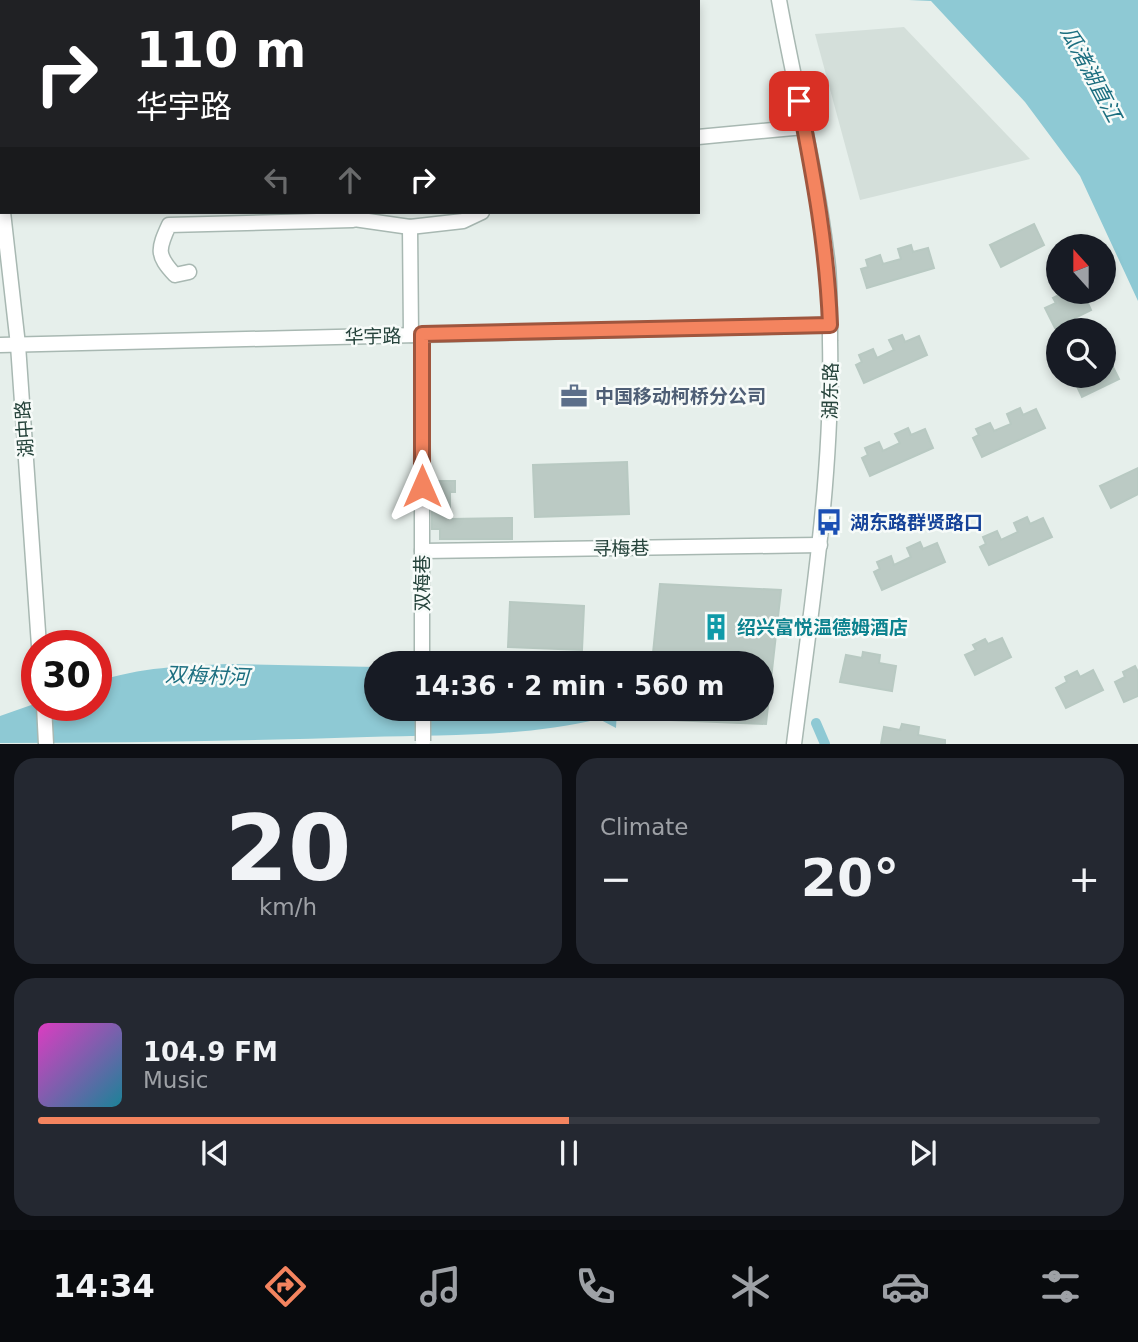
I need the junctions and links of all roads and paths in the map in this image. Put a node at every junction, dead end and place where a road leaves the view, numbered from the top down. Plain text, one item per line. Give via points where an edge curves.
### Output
1 (779, 0) edge
2 (804, 127) junction
3 (700, 137) edge
4 (4, 214) edge
5 (338, 214) edge
6 (478, 214) edge
7 (353, 220) junction
8 (410, 228) junction
9 (189, 272) dead end
10 (830, 325) junction
11 (416, 335) junction
12 (0, 345) edge
13 (18, 345) junction
14 (820, 545) junction
15 (422, 551) junction
16 (39, 630) edge
17 (422, 651) edge
18 (45, 721) edge
19 (423, 721) edge
20 (423, 742) edge
21 (46, 744) edge
22 (794, 744) edge

1 - 2 street, 湖东路
2 - 3 street
2 - 10 street, 湖东路 via 820,204
4 - 13 street, 湖中路
5 - 7 street
6 - 8 street via 463,221
7 - 8 street
7 - 9 street via 169,225 159,246 162,261 175,275
8 - 11 street, 双梅巷
10 - 11 street, 华宇路
10 - 14 street, 湖东路 via 831,402
11 - 13 street, 华宇路
11 - 15 street, 双梅巷
12 - 13 street, 华宇路
13 - 16 street, 湖中路
14 - 15 street, 寻梅巷
14 - 22 street, 湖东路
15 - 17 street, 双梅巷
18 - 21 street, bridge
19 - 20 street, bridge

